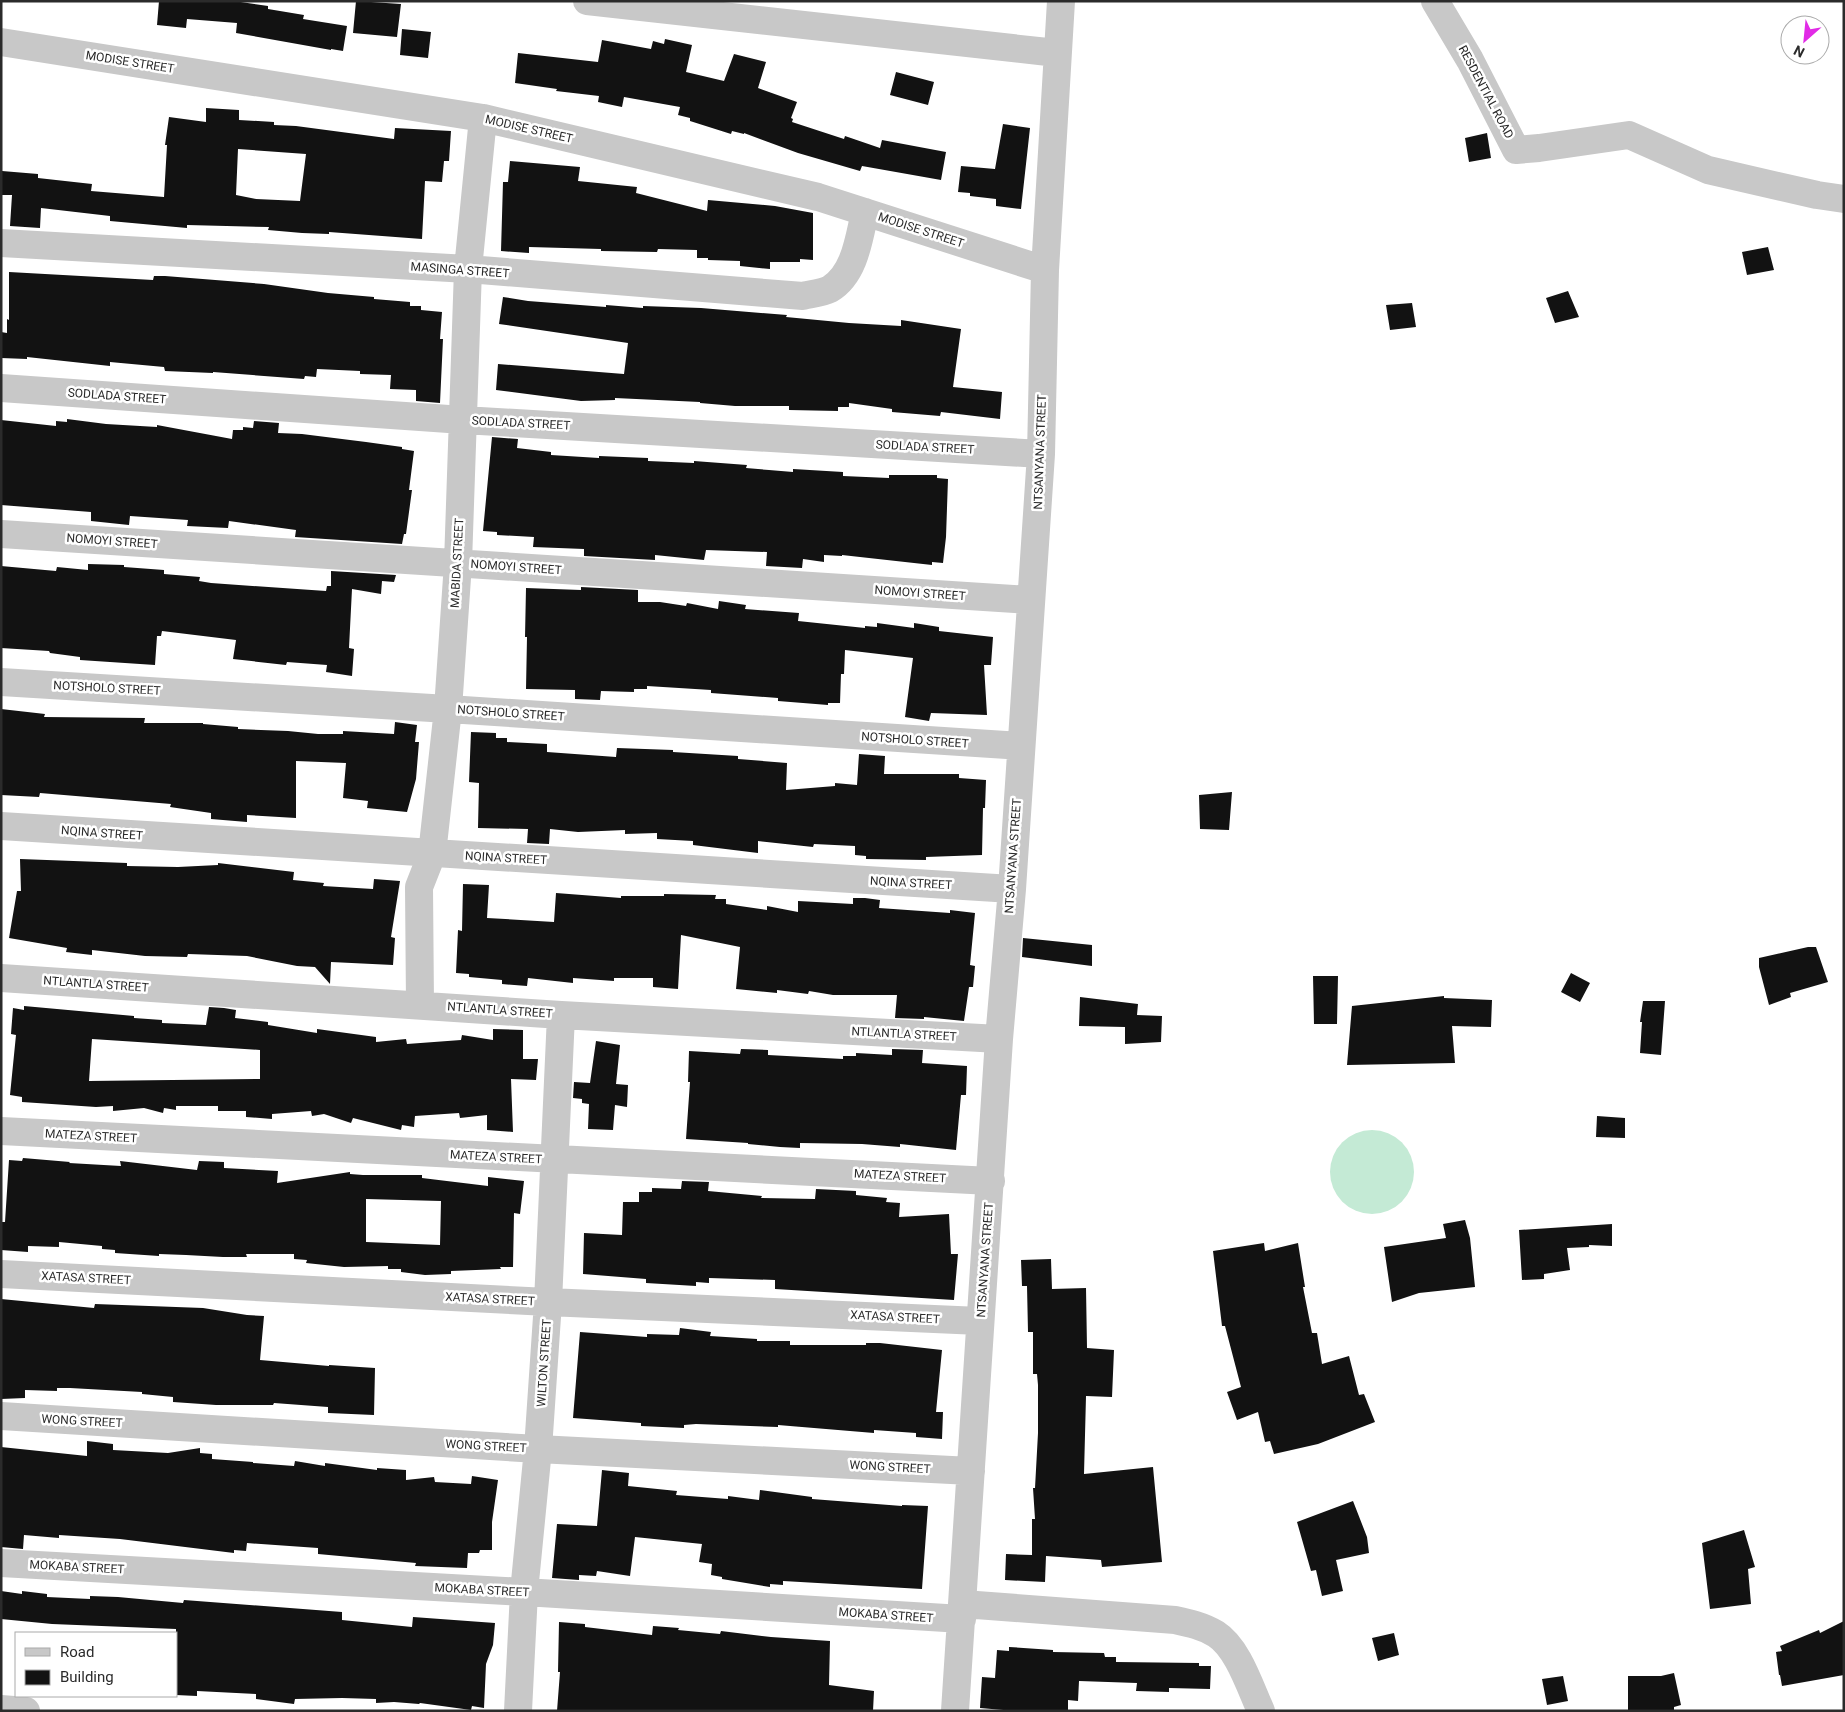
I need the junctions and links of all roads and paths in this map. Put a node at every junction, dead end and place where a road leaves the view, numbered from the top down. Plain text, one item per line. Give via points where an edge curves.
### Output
1 (587, 1) edge
2 (1061, 1) edge
3 (1435, 1) edge
4 (1, 42) edge
5 (1057, 53) junction
6 (483, 118) junction
7 (1844, 199) edge
8 (865, 212) junction
9 (1, 243) edge
10 (468, 269) junction
11 (1045, 270) junction
12 (1, 388) edge
13 (463, 420) junction
14 (1041, 454) junction
15 (1, 534) edge
16 (458, 564) junction
17 (1031, 600) junction
18 (1, 682) edge
19 (448, 709) junction
20 (1021, 746) junction
21 (1, 826) edge
22 (432, 854) junction
23 (1012, 889) junction
24 (1, 978) edge
25 (420, 1005) junction
26 (561, 1015) junction
27 (999, 1039) junction
28 (1, 1131) edge
29 (555, 1160) junction
30 (990, 1181) junction
31 (1, 1274) edge
32 (548, 1302) junction
33 (980, 1321) junction
34 (1, 1416) edge
35 (538, 1449) junction
36 (971, 1471) junction
37 (1, 1563) edge
38 (524, 1592) junction
39 (962, 1612) junction
40 (1, 1709) edge
41 (26, 1711) edge
42 (518, 1711) edge
43 (955, 1711) edge
44 (1261, 1711) edge

1 - 5 street
2 - 5 street, NTSANYANA STREET
3 - 7 street, RESDENTIAL ROAD via 1470,60 1516,150 1629,135 1708,170
4 - 6 street, MODISE STREET
5 - 11 street, NTSANYANA STREET
6 - 8 street, MODISE STREET via 818,197
6 - 10 street, MABIDA STREET
8 - 10 street, MASINGA STREET via 856,250 846,274 830,289 803,296
8 - 11 street, MODISE STREET
9 - 10 street, MASINGA STREET
10 - 13 street, MABIDA STREET
11 - 14 street, NTSANYANA STREET
12 - 13 street, SODLADA STREET
13 - 14 street, SODLADA STREET
13 - 16 street, MABIDA STREET
14 - 17 street, NTSANYANA STREET
15 - 16 street, NOMOYI STREET
16 - 17 street, NOMOYI STREET
16 - 19 street, MABIDA STREET
17 - 20 street, NTSANYANA STREET
18 - 19 street, NOTSHOLO STREET
19 - 20 street, NOTSHOLO STREET
19 - 22 street, MABIDA STREET
20 - 23 street, NTSANYANA STREET
21 - 22 street, NQINA STREET
22 - 23 street, NQINA STREET
22 - 25 street, MABIDA STREET via 420,887
23 - 27 street, NTSANYANA STREET
24 - 25 street, NTLANTLA STREET
25 - 26 street, NTLANTLA STREET
26 - 27 street, NTLANTLA STREET
26 - 29 street, WILTON STREET
27 - 30 street, NTSANYANA STREET
28 - 29 street, MATEZA STREET
29 - 30 street, MATEZA STREET
29 - 32 street, WILTON STREET
30 - 33 street, NTSANYANA STREET
31 - 32 street, XATASA STREET
32 - 33 street, XATASA STREET
32 - 35 street, WILTON STREET
33 - 36 street, NTSANYANA STREET
34 - 35 street, WONG STREET
35 - 36 street, WONG STREET
35 - 38 street, WILTON STREET
36 - 39 street, NTSANYANA STREET
37 - 38 street, MOKABA STREET
38 - 39 street, MOKABA STREET
38 - 42 street, WILTON STREET
39 - 43 street, NTSANYANA STREET
39 - 44 street, MOKABA STREET via 1175,1620 1197,1625 1217,1634 1232,1650
40 - 41 street

